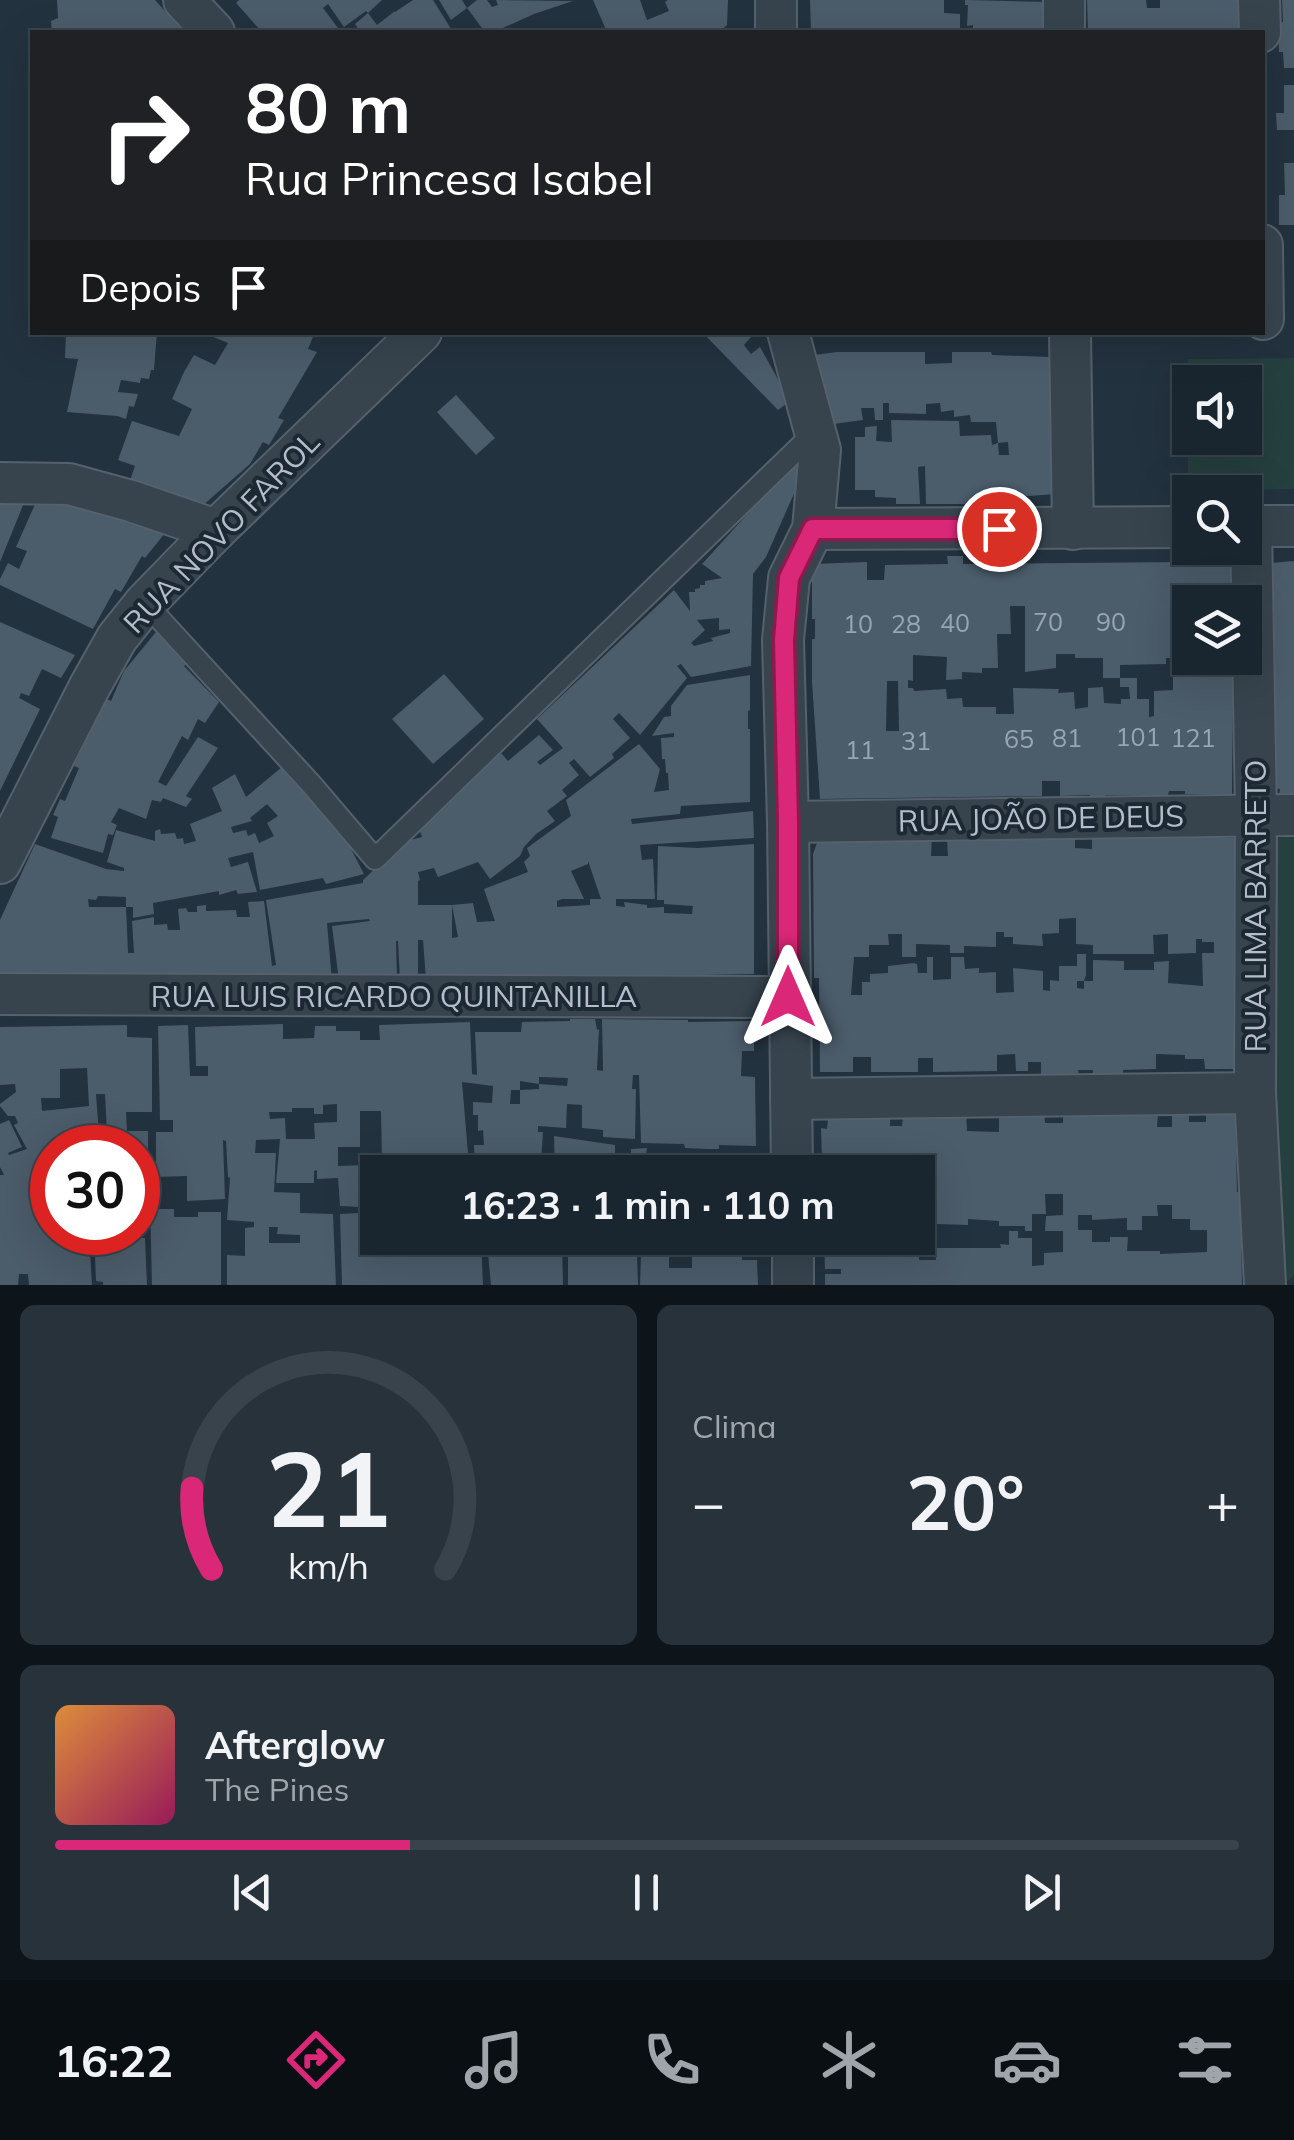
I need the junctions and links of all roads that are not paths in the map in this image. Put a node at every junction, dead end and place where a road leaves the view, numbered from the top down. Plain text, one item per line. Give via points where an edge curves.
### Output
1 (184, 0) edge
2 (1064, 0) edge
3 (1259, 0) edge
4 (212, 30) edge
5 (1064, 30) edge
6 (1260, 30) edge
7 (1265, 318) edge
8 (1294, 319) edge
9 (418, 335) edge
10 (789, 335) edge
11 (1070, 335) edge
12 (815, 432) junction
13 (0, 482) edge
14 (1262, 526) edge
15 (1294, 526) edge
16 (1172, 527) edge
17 (813, 529) junction
18 (1074, 529) junction
19 (216, 530) junction
20 (1252, 565) edge
21 (145, 603) junction
22 (1275, 814) edge
23 (788, 822) junction
24 (0, 863) edge
25 (0, 994) edge
26 (788, 997) junction
27 (1255, 1093) junction
28 (791, 1099) junction
29 (792, 1155) edge
30 (792, 1255) edge
31 (793, 1285) edge
32 (1265, 1285) edge

1 - 4 street
2 - 5 street
3 - 6 street
7 - 8 street
9 - 19 street, RUA NOVO FAROL
10 - 12 street
11 - 18 street
12 - 17 street via 820,450
12 - 21 lane via 375,859
13 - 19 street via 70,484
14 - 15 street
16 - 18 street
17 - 18 street
17 - 23 street via 789,578 785,624
19 - 21 street, RUA NOVO FAROL
20 - 22 street, RUA LIMA BARRETO
21 - 24 street, RUA NOVO FAROL via 90,686
22 - 23 street, RUA JOÃO DE DEUS
22 - 27 street, RUA LIMA BARRETO
23 - 26 street
25 - 26 street, RUA LUIS RICARDO QUINTANILLA
26 - 28 street
27 - 28 street
27 - 32 street, RUA LIMA BARRETO
28 - 29 street
30 - 31 street

